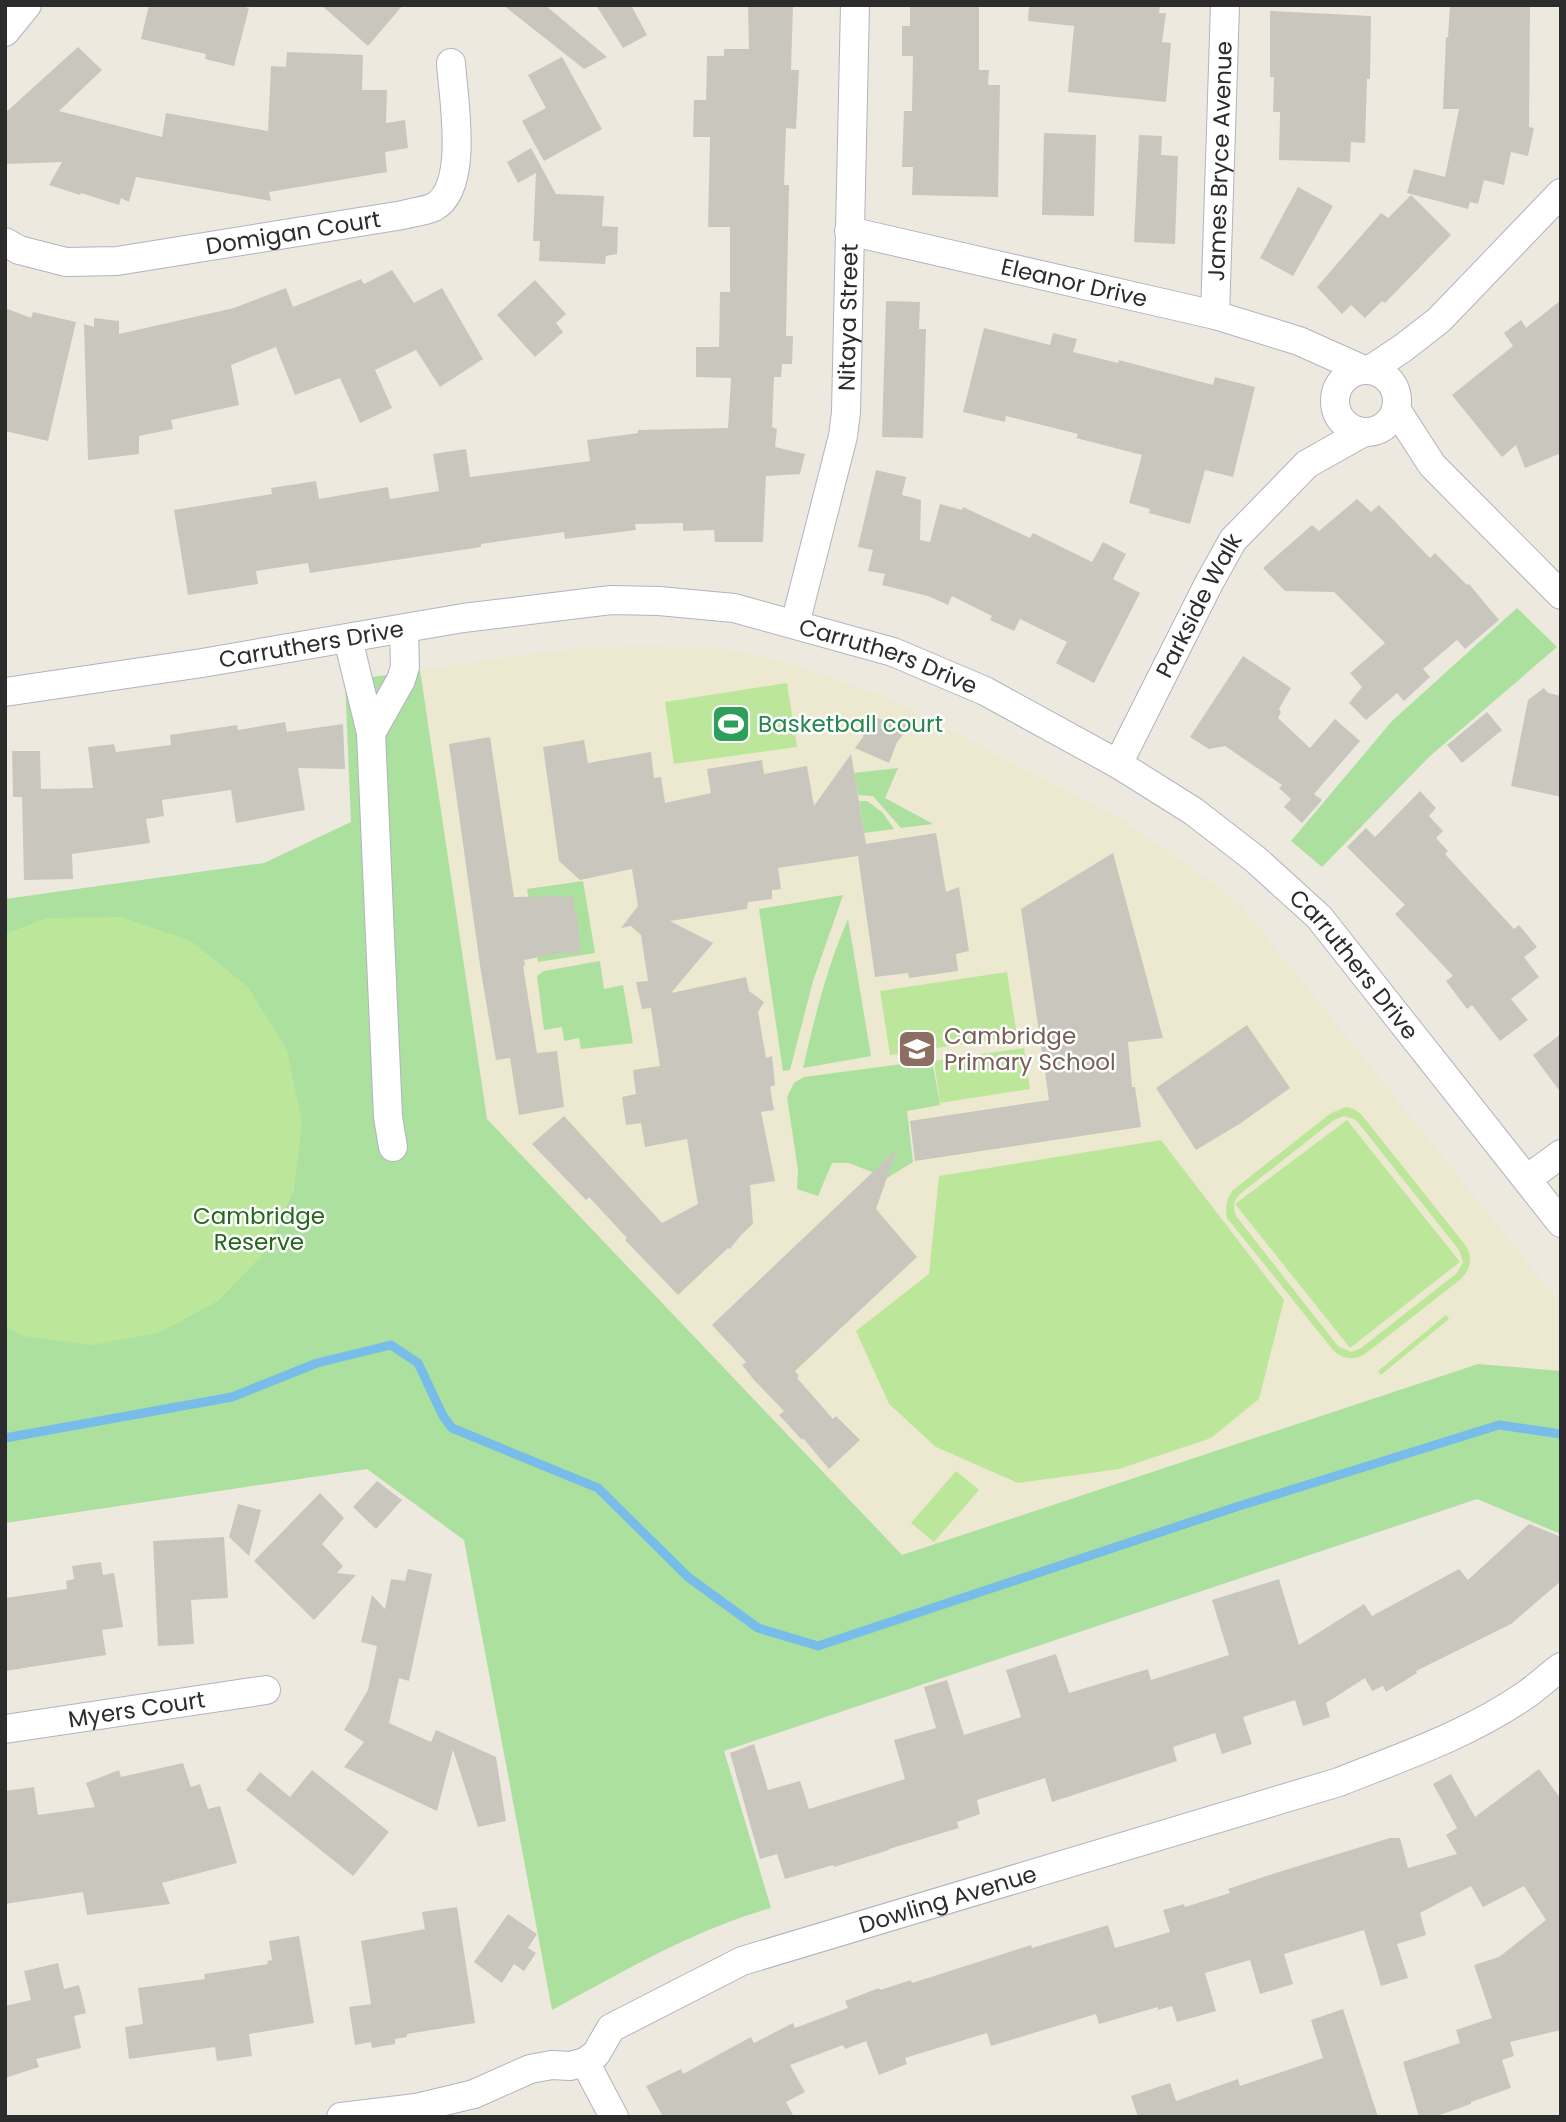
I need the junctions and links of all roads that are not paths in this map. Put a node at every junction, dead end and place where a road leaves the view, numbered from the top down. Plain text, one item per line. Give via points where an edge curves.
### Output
1 (27, 5) edge
2 (855, 5) edge
3 (1225, 5) edge
4 (5, 32) edge
5 (451, 63) dead end
6 (1561, 192) edge
7 (849, 231) junction
8 (5, 242) edge
9 (1215, 315) junction
10 (1439, 320) junction
11 (1299, 341) junction
12 (1367, 370) junction
13 (1335, 404) junction
14 (1397, 404) junction
15 (1370, 432) junction
16 (1307, 464) junction
17 (1432, 465) junction
18 (1561, 595) edge
19 (795, 624) junction
20 (404, 629) junction
21 (348, 639) junction
22 (5, 692) edge
23 (370, 733) junction
24 (1118, 764) junction
25 (393, 1147) dead end
26 (1561, 1154) edge
27 (1527, 1179) junction
28 (1561, 1223) edge
29 (1561, 1667) edge
30 (266, 1690) dead end
31 (5, 1729) edge
32 (585, 2062) junction
33 (341, 2117) edge
34 (614, 2117) edge

1 - 4 street
2 - 7 street, Nitaya Street
3 - 9 street, James Bryce Avenue
5 - 8 street, Domigan Court via 457,153 451,190 435,206 117,261 66,262
6 - 10 street
7 - 9 street, Eleanor Drive
7 - 19 street, Nitaya Street via 843,436
9 - 11 street, Eleanor Drive
10 - 12 street
10 - 14 street via 1409,369
11 - 12 street, Eleanor Drive
11 - 13 street
12 - 13 street via 1341,382
12 - 14 street via 1389,380
13 - 15 street via 1345,424
13 - 16 street, Parkside Walk
14 - 15 street via 1392,419
14 - 17 street
15 - 16 street, Parkside Walk
15 - 17 street
16 - 24 street, Parkside Walk via 1233,540
17 - 18 street
19 - 20 street, Carruthers Drive via 734,608 611,600
19 - 24 street, Carruthers Drive via 893,652 985,691
20 - 21 street, Carruthers Drive
20 - 23 street via 401,680
21 - 22 street, Carruthers Drive
21 - 23 street
23 - 25 street
24 - 27 street, Carruthers Drive via 1193,811 1319,917
26 - 27 street
27 - 28 street, Carruthers Drive
29 - 32 street, Dowling Avenue via 1526,1695 1472,1726 1339,1782 741,1961 611,2028 596,2054
30 - 31 street, Myers Court
32 - 33 street via 530,2068 474,2094 416,2108
32 - 34 street

